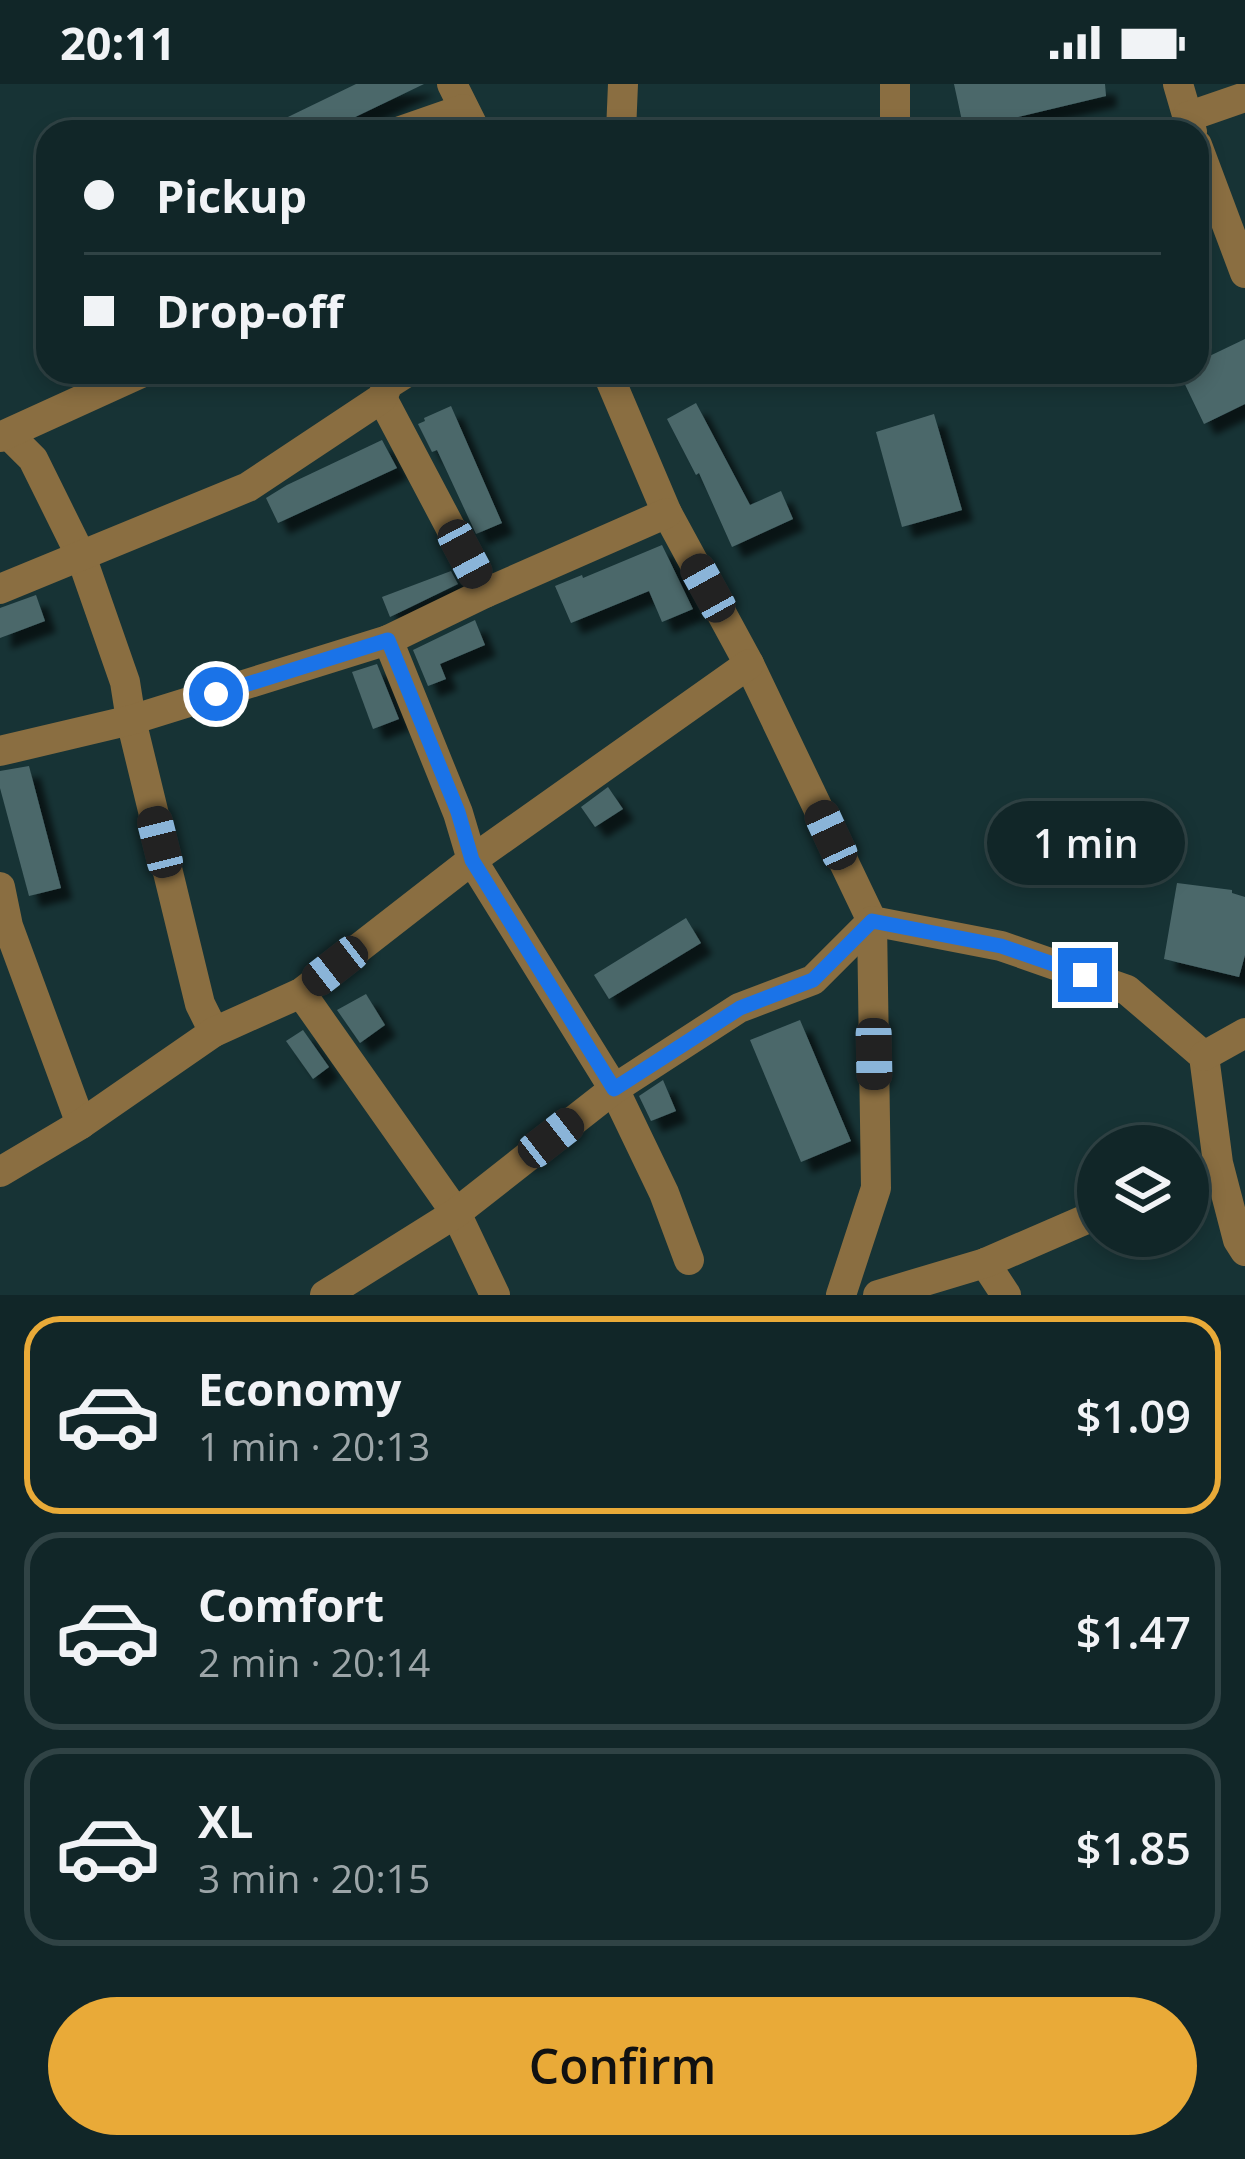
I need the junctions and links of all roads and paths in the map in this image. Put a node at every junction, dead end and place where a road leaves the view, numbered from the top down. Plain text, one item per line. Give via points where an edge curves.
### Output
1 (623, 84) edge
2 (895, 84) edge
3 (1178, 84) edge
4 (1245, 97) edge
5 (464, 108) edge
6 (431, 120) edge
7 (622, 120) edge
8 (895, 120) edge
9 (1189, 120) edge
10 (1209, 120) edge
11 (1209, 177) edge
12 (1245, 273) edge
13 (117, 384) edge
14 (388, 384) edge
15 (612, 384) edge
16 (382, 398) junction
17 (4, 436) edge
18 (667, 513) junction
19 (81, 556) junction
20 (0, 589) edge
21 (485, 593) junction
22 (388, 640) junction
23 (749, 664) junction
24 (130, 720) junction
25 (0, 751) edge
26 (472, 860) junction
27 (0, 887) edge
28 (872, 921) junction
29 (301, 993) junction
30 (214, 1032) junction
31 (1245, 1033) edge
32 (1204, 1056) junction
33 (614, 1089) junction
34 (81, 1124) junction
35 (1218, 1163) junction
36 (1209, 1167) edge
37 (0, 1172) edge
38 (456, 1213) junction
39 (1077, 1223) edge
40 (1245, 1251) edge
41 (689, 1260) dead end
42 (985, 1263) junction
43 (325, 1295) edge
44 (495, 1295) edge
45 (841, 1295) edge
46 (878, 1295) edge
47 (1006, 1295) edge

1 - 7 street
2 - 8 street
3 - 9 street
4 - 10 street
5 - 6 street
11 - 12 street
13 - 17 street
14 - 16 street
15 - 18 street
16 - 19 street via 248,487
16 - 21 street
17 - 19 street via 33,459
18 - 21 street
18 - 23 street
19 - 20 street
19 - 24 street via 125,682
21 - 22 street
22 - 24 street
22 - 26 street
23 - 26 street
23 - 28 street
24 - 25 street
24 - 30 street via 200,1004
26 - 29 street
26 - 33 street
27 - 34 street
28 - 32 street via 1001,946 1127,990
28 - 33 street via 813,980 740,1008
28 - 45 street via 876,1188
29 - 30 street
29 - 38 street
30 - 34 street
31 - 32 street
32 - 35 street
33 - 38 street
33 - 41 street
34 - 37 street
35 - 36 street
35 - 40 street
38 - 43 street
38 - 44 street
39 - 42 street
42 - 46 street
42 - 47 street

